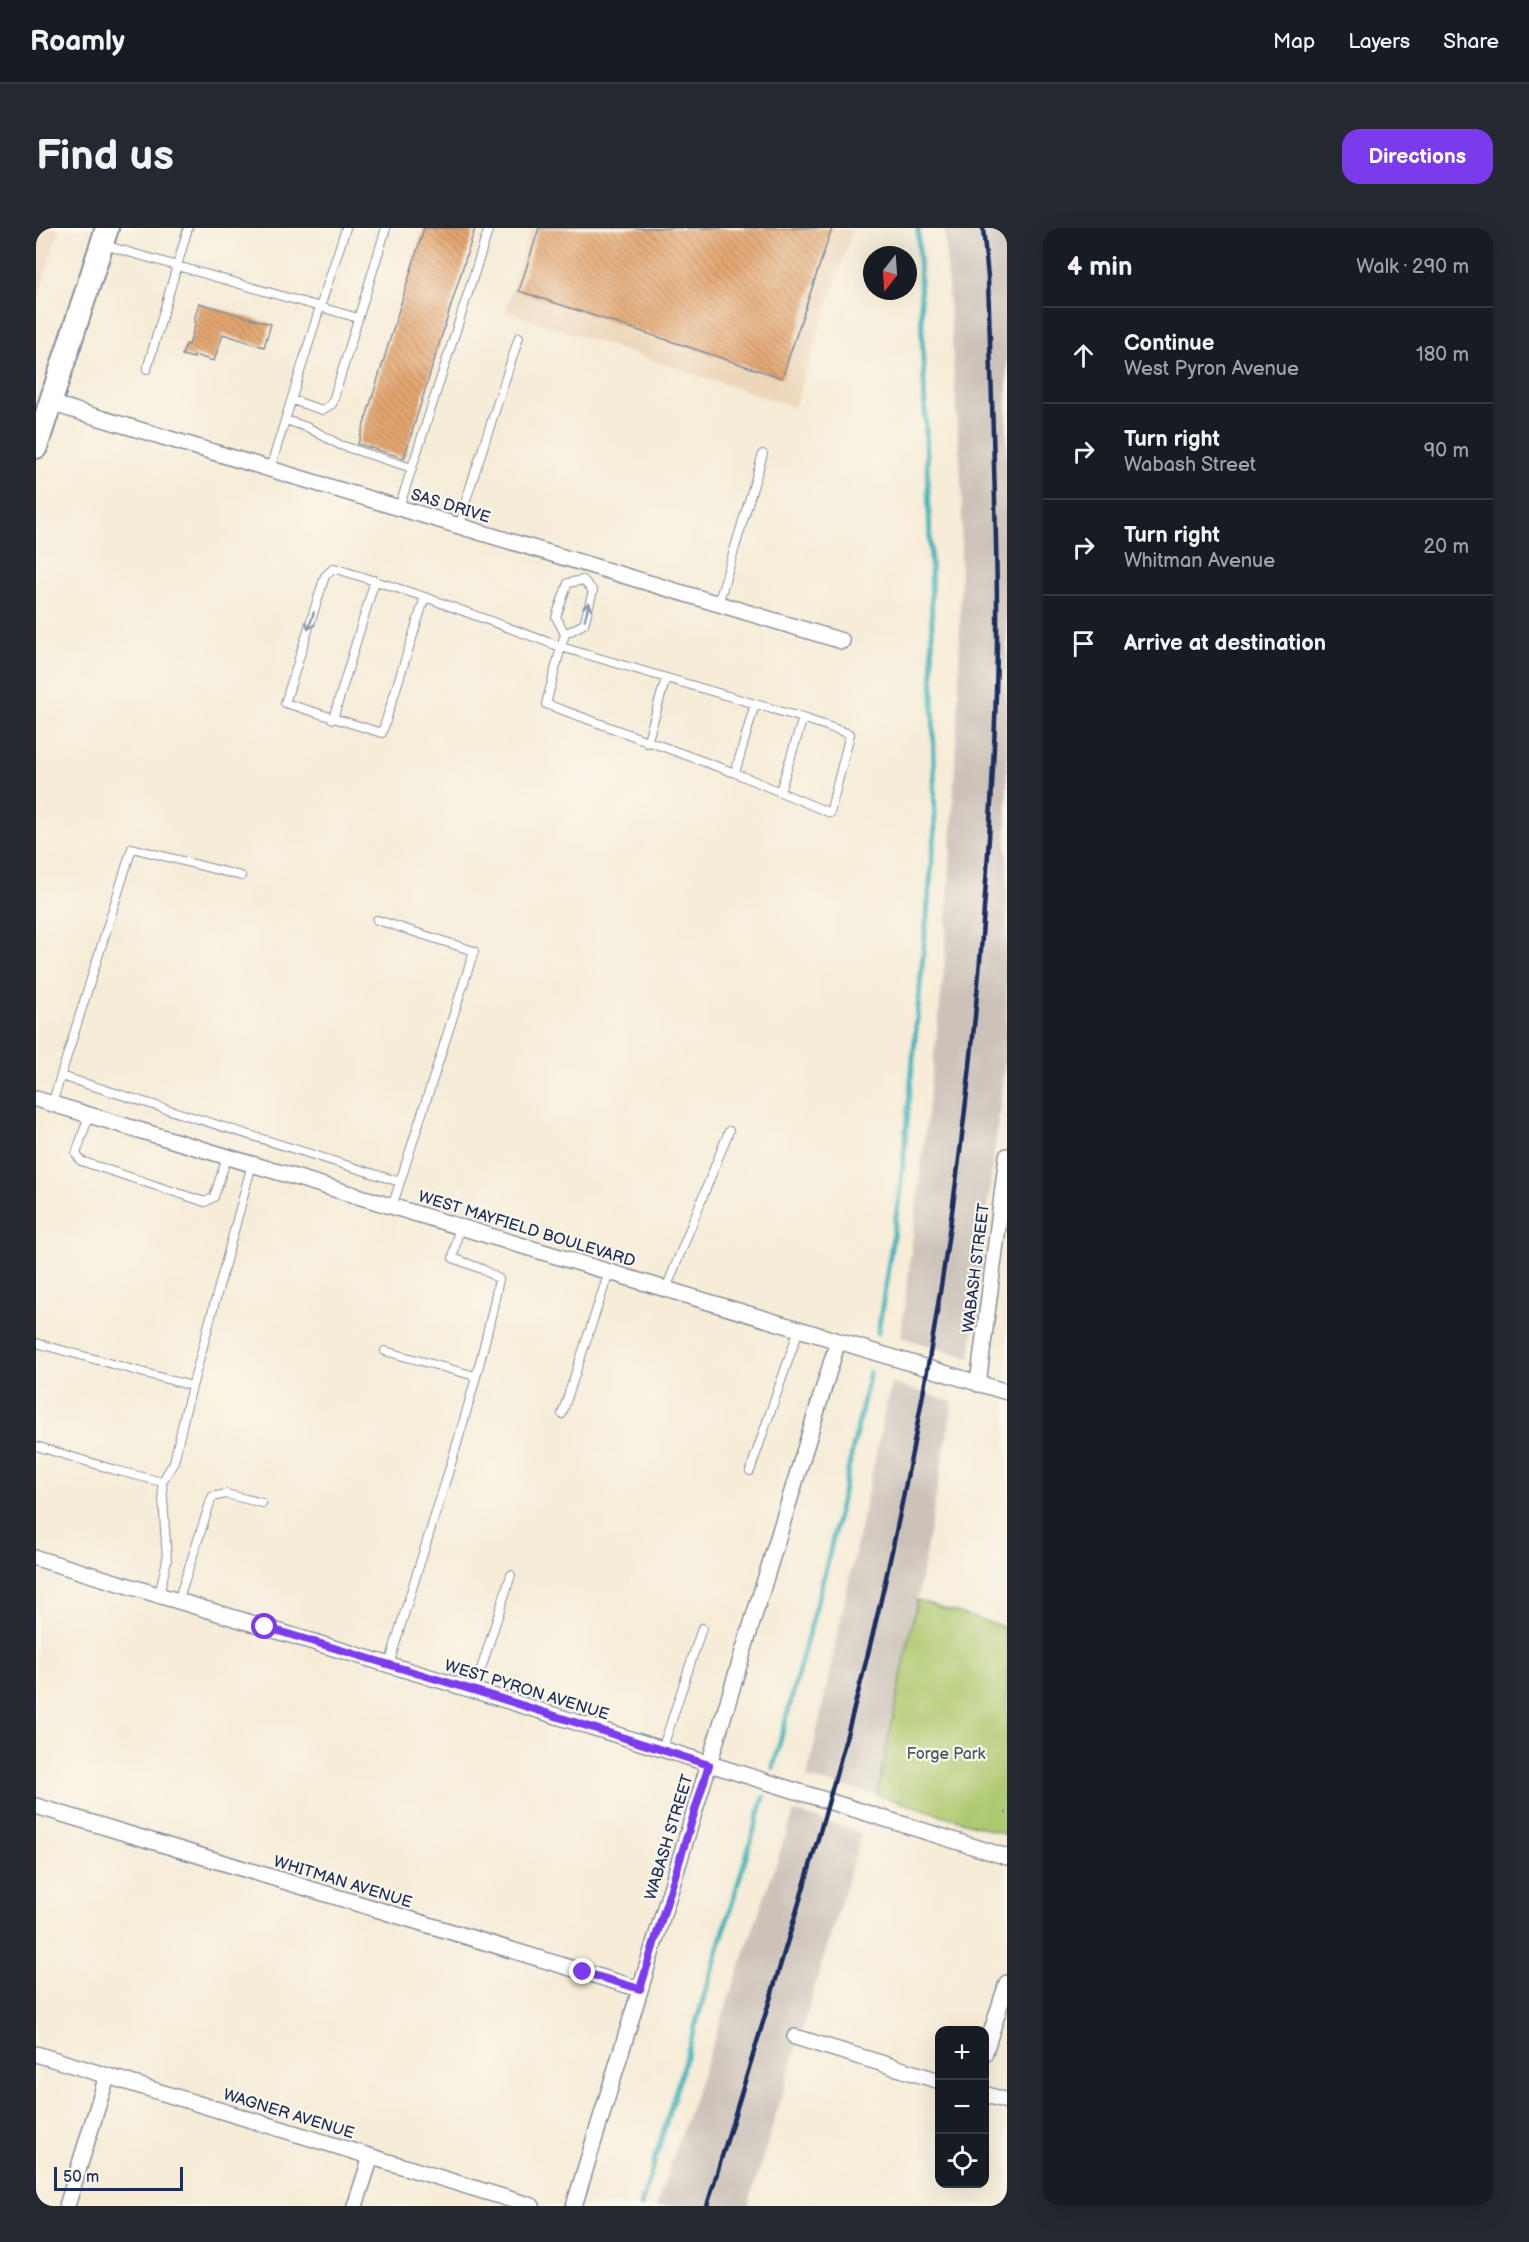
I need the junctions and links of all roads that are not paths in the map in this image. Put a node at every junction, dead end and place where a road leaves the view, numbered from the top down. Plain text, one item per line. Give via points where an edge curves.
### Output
1 (188, 228) edge
2 (346, 228) edge
3 (386, 228) edge
4 (489, 228) edge
5 (105, 236) edge
6 (177, 266) junction
7 (320, 307) junction
8 (358, 318) junction
9 (519, 337) dead end
10 (147, 369) dead end
11 (292, 400) junction
12 (50, 403) junction
13 (286, 420) junction
14 (36, 447) edge
15 (763, 454) dead end
16 (412, 468) junction
17 (270, 469) junction
18 (399, 508) junction
19 (460, 526) junction
20 (589, 564) junction
21 (583, 579) junction
22 (375, 580) junction
23 (425, 597) junction
24 (718, 604) junction
25 (565, 634) junction
26 (842, 641) dead end
27 (561, 647) junction
28 (666, 678) junction
29 (755, 704) junction
30 (803, 718) junction
31 (333, 719) junction
32 (647, 743) junction
33 (735, 773) junction
34 (780, 791) junction
35 (241, 876) dead end
36 (377, 920) dead end
37 (61, 1076) junction
38 (36, 1099) edge
39 (52, 1104) junction
40 (89, 1115) junction
41 (729, 1131) dead end
42 (1007, 1156) edge
43 (227, 1157) junction
44 (252, 1164) junction
45 (400, 1182) junction
46 (392, 1207) junction
47 (459, 1227) junction
48 (609, 1272) junction
49 (666, 1289) junction
50 (799, 1329) junction
51 (838, 1341) junction
52 (36, 1343) edge
53 (385, 1351) dead end
54 (476, 1376) junction
55 (978, 1383) junction
56 (192, 1386) junction
57 (1007, 1392) edge
58 (562, 1414) dead end
59 (36, 1446) edge
60 (750, 1471) dead end
61 (162, 1482) junction
62 (262, 1503) dead end
63 (36, 1558) edge
64 (511, 1575) dead end
65 (159, 1595) junction
66 (178, 1601) junction
67 (702, 1628) dead end
68 (388, 1666) junction
69 (474, 1691) junction
70 (662, 1750) junction
71 (709, 1765) junction
72 (36, 1806) edge
73 (1007, 1857) edge
74 (1007, 1983) edge
75 (640, 1989) junction
76 (795, 2037) dead end
77 (989, 2039) edge
78 (36, 2054) edge
79 (107, 2076) junction
80 (936, 2080) edge
81 (989, 2096) edge
82 (1007, 2101) edge
83 (371, 2157) junction
84 (67, 2206) edge
85 (356, 2206) edge
86 (532, 2206) edge
87 (574, 2206) edge

1 - 6 lane
2 - 7 lane
3 - 8 lane
4 - 16 lane
5 - 6 lane
5 - 12 main road
6 - 7 lane
6 - 10 lane
7 - 8 lane
7 - 11 lane
8 - 11 lane via 332,404 322,410
9 - 19 lane
11 - 13 lane
12 - 14 main road
12 - 17 street, SAS DRIVE
13 - 16 lane via 315,430 340,445
13 - 17 lane
15 - 24 lane
16 - 18 lane
17 - 18 street, SAS DRIVE
18 - 19 street, SAS DRIVE
19 - 20 street, SAS DRIVE
20 - 21 lane
20 - 24 street, SAS DRIVE
21 - 25 lane via 568,583 556,617
25 -> 21 lane via 584,624 593,591
22 - 23 lane
22 - 31 lane
22 -> 31 lane via 334,568 325,576 285,703
23 - 27 lane
23 - 31 lane via 382,733
24 - 26 street, SAS DRIVE
25 - 27 lane
27 - 28 lane
27 - 32 lane via 546,704
28 - 29 lane
28 - 32 lane
29 - 30 lane
29 - 33 lane
30 - 34 lane
30 - 34 lane via 850,734 830,813
32 - 33 lane
33 - 34 lane
35 - 37 lane via 132,848
36 - 45 lane via 474,951
37 - 39 lane
37 - 45 lane
38 - 39 street, WEST MAYFIELD BOULEVARD
39 - 40 street, WEST MAYFIELD BOULEVARD
40 - 43 street, WEST MAYFIELD BOULEVARD
40 - 43 lane via 76,1154 81,1161 205,1202 214,1197
41 - 49 lane
42 - 55 street, WABASH STREET
43 - 44 street, WEST MAYFIELD BOULEVARD
44 - 46 street, WEST MAYFIELD BOULEVARD
44 - 56 lane
45 - 46 lane
46 - 47 street, WEST MAYFIELD BOULEVARD
47 - 48 street, WEST MAYFIELD BOULEVARD
47 - 54 lane via 453,1258 499,1279
48 - 49 street, WEST MAYFIELD BOULEVARD
48 - 58 lane
49 - 50 street, WEST MAYFIELD BOULEVARD
50 - 51 street, WEST MAYFIELD BOULEVARD
50 - 60 lane
51 - 55 street, WEST MAYFIELD BOULEVARD
51 - 71 street, WABASH STREET
52 - 56 lane
53 - 54 lane
54 - 68 lane
55 - 57 street, WEST MAYFIELD BOULEVARD
56 - 61 lane via 174,1462
59 - 61 lane
61 - 65 lane via 167,1560
62 - 66 lane via 226,1494 212,1497
63 - 65 street, WEST PYRON AVENUE
64 - 69 lane
65 - 66 street, WEST PYRON AVENUE
66 - 68 street, WEST PYRON AVENUE
67 - 70 lane
68 - 69 street, WEST PYRON AVENUE
69 - 70 street, WEST PYRON AVENUE
70 - 71 street, WEST PYRON AVENUE
71 - 73 street, WEST PYRON AVENUE
71 - 75 street, WABASH STREET
72 - 75 street, WHITMAN AVENUE
74 - 77 street
75 - 87 street, WABASH STREET
76 - 80 street
78 - 79 street, WAGNER AVENUE
79 - 83 street, WAGNER AVENUE
79 - 84 street
81 - 82 street
83 - 85 street
83 - 86 street, WAGNER AVENUE

